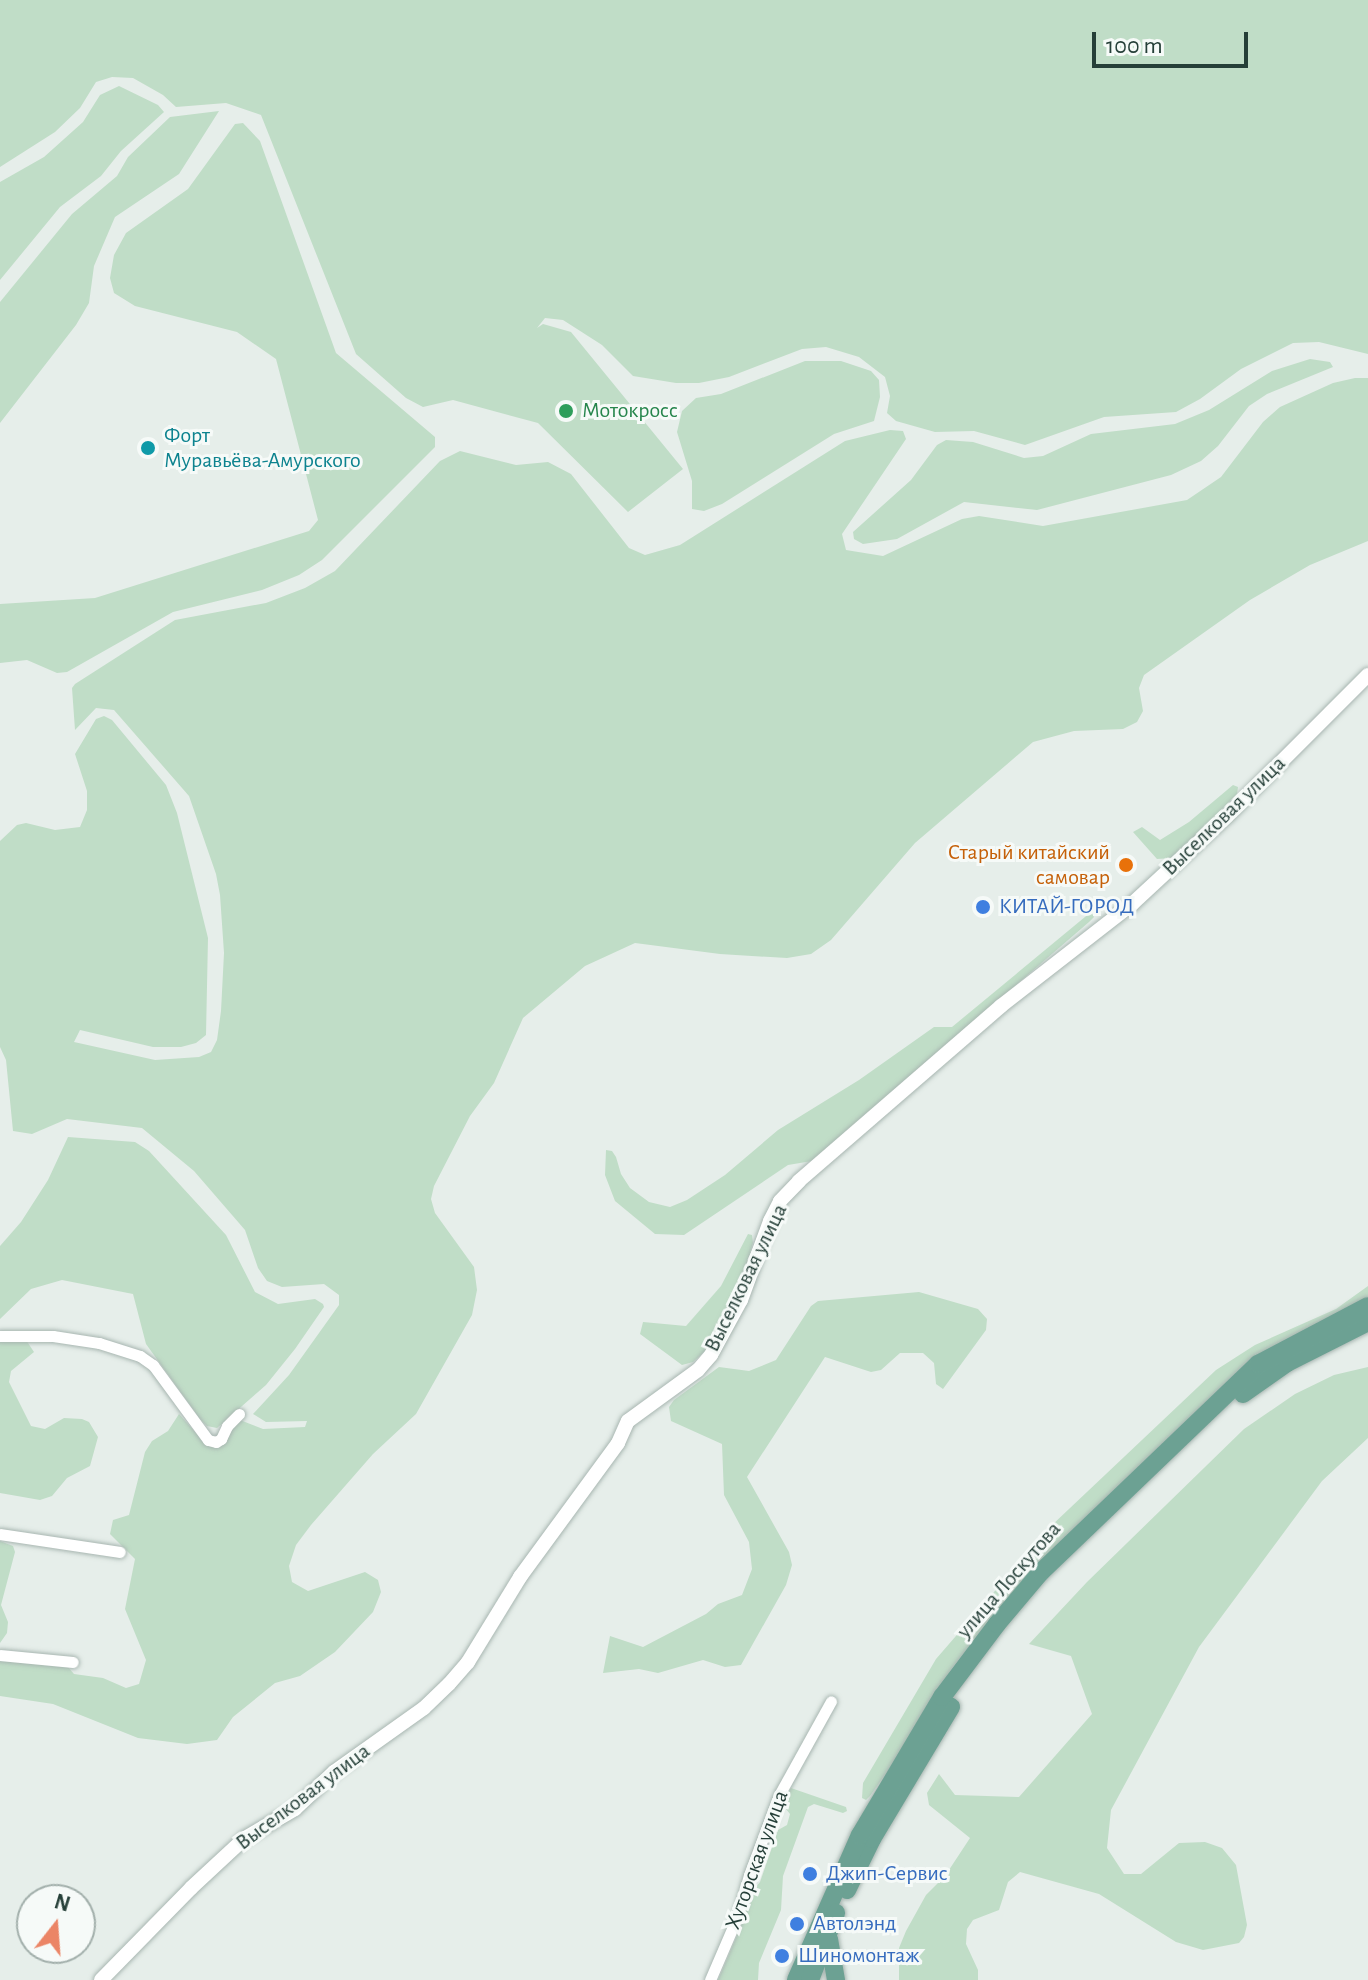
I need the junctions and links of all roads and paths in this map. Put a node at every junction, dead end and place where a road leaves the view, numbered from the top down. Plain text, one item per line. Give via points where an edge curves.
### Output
1 (1368, 675) edge
2 (1368, 1306) edge
3 (1368, 1322) edge
4 (0, 1336) edge
5 (239, 1414) dead end
6 (0, 1534) edge
7 (120, 1552) dead end
8 (0, 1655) edge
9 (73, 1662) dead end
10 (831, 1701) dead end
11 (829, 1932) junction
12 (805, 1979) edge
13 (101, 1980) edge
14 (710, 1980) edge
15 (836, 1980) edge

1 - 13 street, Выселковая улица via 1132,904 1001,1006 799,1181 780,1201 741,1300 711,1355 628,1421 618,1443 449,1684 334,1772 295,1809 245,1838
2 - 12 main road, улица Лоскутова via 1258,1364 1041,1572 997,1624 942,1697 860,1835
3 - 11 main road, улица Лоскутова via 1287,1363 1232,1403 1025,1607 941,1721 872,1839
4 - 5 street via 53,1336 140,1356 153,1365 208,1440 221,1439
6 - 7 street
8 - 9 street
10 - 14 street, Хуторская улица via 779,1795
11 - 12 main road, улица Лоскутова
11 - 15 main road

